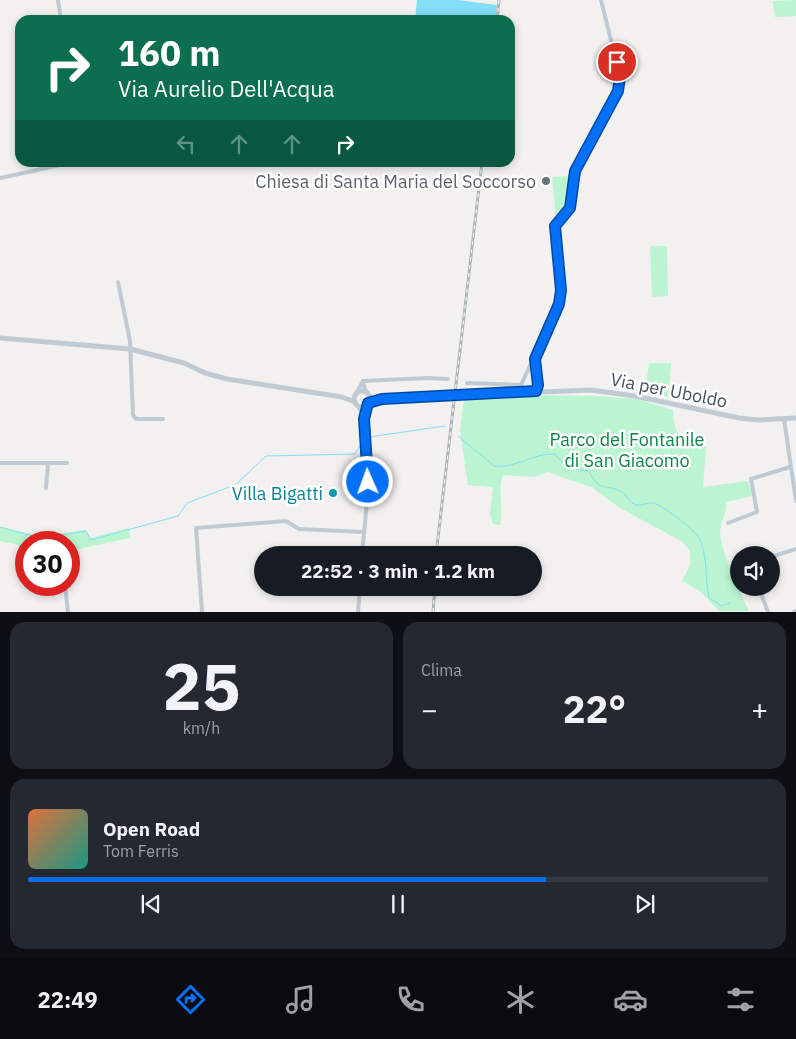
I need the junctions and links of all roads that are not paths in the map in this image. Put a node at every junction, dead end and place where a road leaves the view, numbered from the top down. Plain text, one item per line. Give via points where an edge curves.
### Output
1 (58, 0) edge
2 (601, 0) edge
3 (60, 15) edge
4 (51, 167) edge
5 (0, 178) edge
6 (118, 282) dead end
7 (0, 338) edge
8 (130, 349) junction
9 (535, 359) junction
10 (448, 379) dead end
11 (363, 381) junction
12 (467, 383) dead end
13 (536, 391) junction
14 (356, 393) junction
15 (367, 393) junction
16 (342, 397) junction
17 (382, 399) junction
18 (356, 404) junction
19 (367, 404) junction
20 (796, 418) edge
21 (163, 419) dead end
22 (364, 419) junction
23 (784, 419) junction
24 (0, 463) edge
25 (48, 463) junction
26 (67, 464) dead end
27 (790, 467) junction
28 (46, 488) dead end
29 (796, 501) edge
30 (728, 524) dead end
31 (364, 532) junction
32 (363, 546) edge
33 (796, 548) edge
34 (780, 554) edge
35 (66, 596) edge
36 (359, 596) edge
37 (761, 596) edge
38 (68, 612) edge
39 (202, 612) edge
40 (358, 612) edge
41 (768, 612) edge

1 - 3 street
2 - 9 street via 620,77 619,87 575,171 570,208 555,226 561,282 559,304
4 - 5 street
6 - 8 street
7 - 8 street
8 - 16 street via 228,379
8 - 21 street via 134,417
9 - 12 street via 521,385
9 - 13 street
10 - 11 street
11 - 14 street
11 - 15 street
13 - 17 street, Via per Uboldo, bridge
13 - 23 street, Via per Uboldo via 611,392 739,418
14 - 15 street
14 - 16 street
14 - 18 street
15 - 17 street
15 - 19 street
16 - 18 street
17 - 19 street
18 - 19 street
18 - 22 street
19 - 22 street
20 - 23 street, Via per Uboldo
22 - 31 street via 369,474
23 - 27 street
24 - 25 street
25 - 26 street
25 - 28 street
27 - 29 street
27 - 30 street via 751,479 757,512
31 - 32 street
31 - 39 street via 299,529 286,521 196,528
33 - 34 street
35 - 38 street
36 - 40 street
37 - 41 street

